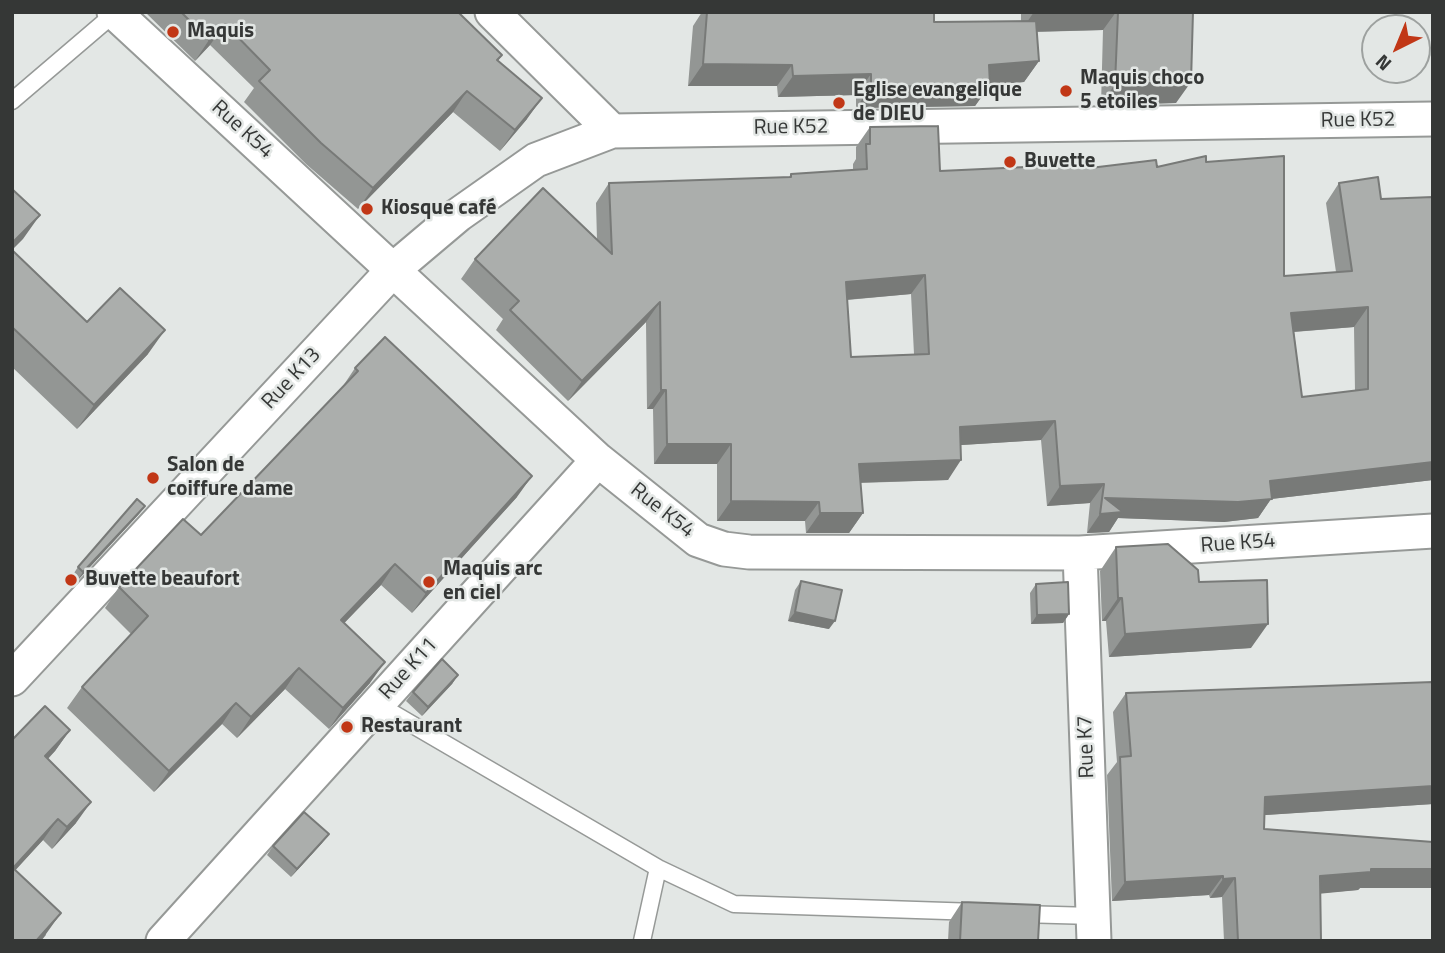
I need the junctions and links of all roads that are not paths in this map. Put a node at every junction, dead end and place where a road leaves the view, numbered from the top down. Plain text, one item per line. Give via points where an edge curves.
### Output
1 (492, 12) edge
2 (114, 13) edge
3 (12, 101) edge
4 (1433, 120) edge
5 (612, 131) junction
6 (394, 269) junction
7 (598, 460) junction
8 (1433, 531) edge
9 (1080, 554) junction
10 (12, 679) edge
11 (377, 705) junction
12 (658, 868) junction
13 (1094, 929) edge
14 (163, 941) edge
15 (642, 941) edge

1 - 5 street
2 - 3 lane
2 - 6 street, Rue K54
4 - 5 street, Rue K52
5 - 6 street, Rue K13 via 536,160 458,215
6 - 7 street, Rue K54
6 - 10 street, Rue K13
7 - 9 street, Rue K54 via 681,528 724,549
7 - 11 street, Rue K11
8 - 9 street, Rue K54
9 - 13 street, Rue K7
11 - 12 lane
11 - 14 street, Rue K11
12 - 13 lane via 734,904
12 - 15 lane

